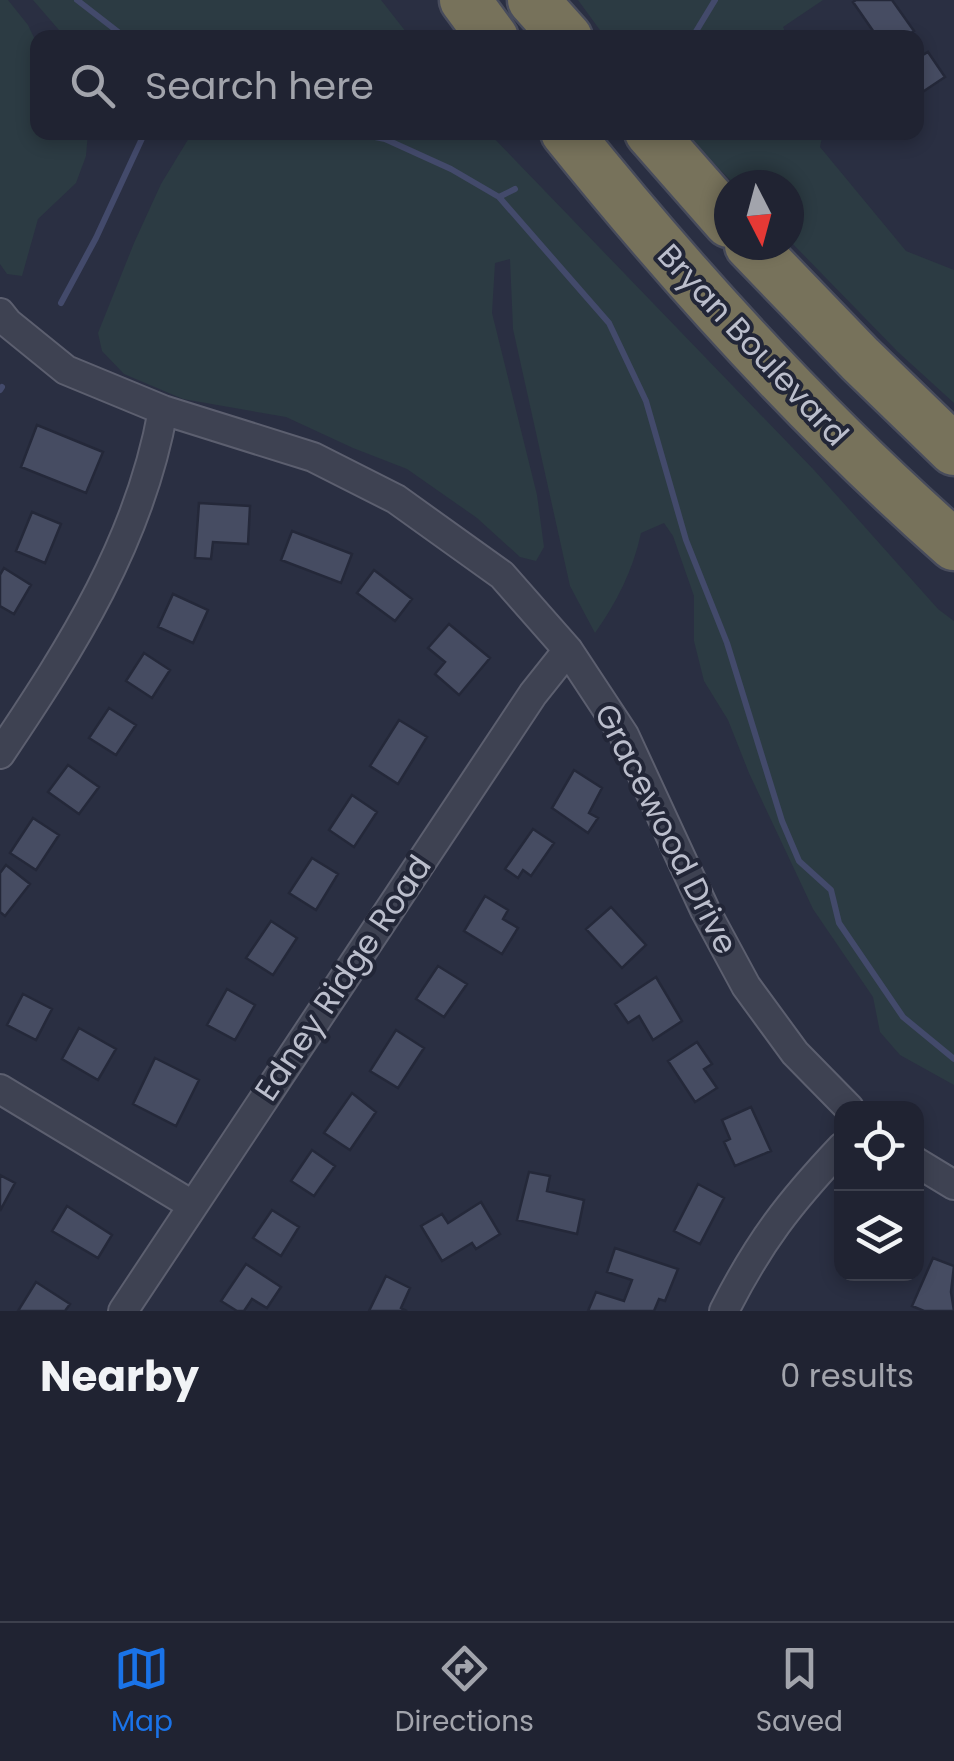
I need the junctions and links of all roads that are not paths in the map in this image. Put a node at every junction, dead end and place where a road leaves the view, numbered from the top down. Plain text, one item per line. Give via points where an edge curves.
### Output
1 (465, 0) edge
2 (532, 0) edge
3 (487, 30) edge
4 (559, 30) edge
5 (573, 140) edge
6 (657, 140) edge
7 (714, 205) edge
8 (764, 260) edge
9 (0, 313) edge
10 (162, 410) junction
11 (954, 450) edge
12 (954, 544) edge
13 (568, 650) junction
14 (0, 754) edge
15 (0, 1089) edge
16 (842, 1101) edge
17 (834, 1154) edge
18 (924, 1167) edge
19 (954, 1185) edge
20 (192, 1205) junction
21 (124, 1311) edge
22 (724, 1311) edge

1 - 3 highway
2 - 4 highway
5 - 12 highway, Bryan Boulevard via 720,317
6 - 7 highway, Bryan Boulevard
8 - 11 highway, Bryan Boulevard
9 - 10 street, Gracewood Drive via 66,370
10 - 13 street, Gracewood Drive via 313,457 396,499 502,575
10 - 14 street via 154,462 114,564 68,654
13 - 16 street, Gracewood Drive via 624,735 746,986 795,1053
13 - 20 street, Edney Ridge Road
15 - 20 street
17 - 22 street via 790,1200
18 - 19 street
20 - 21 street, Edney Ridge Road

